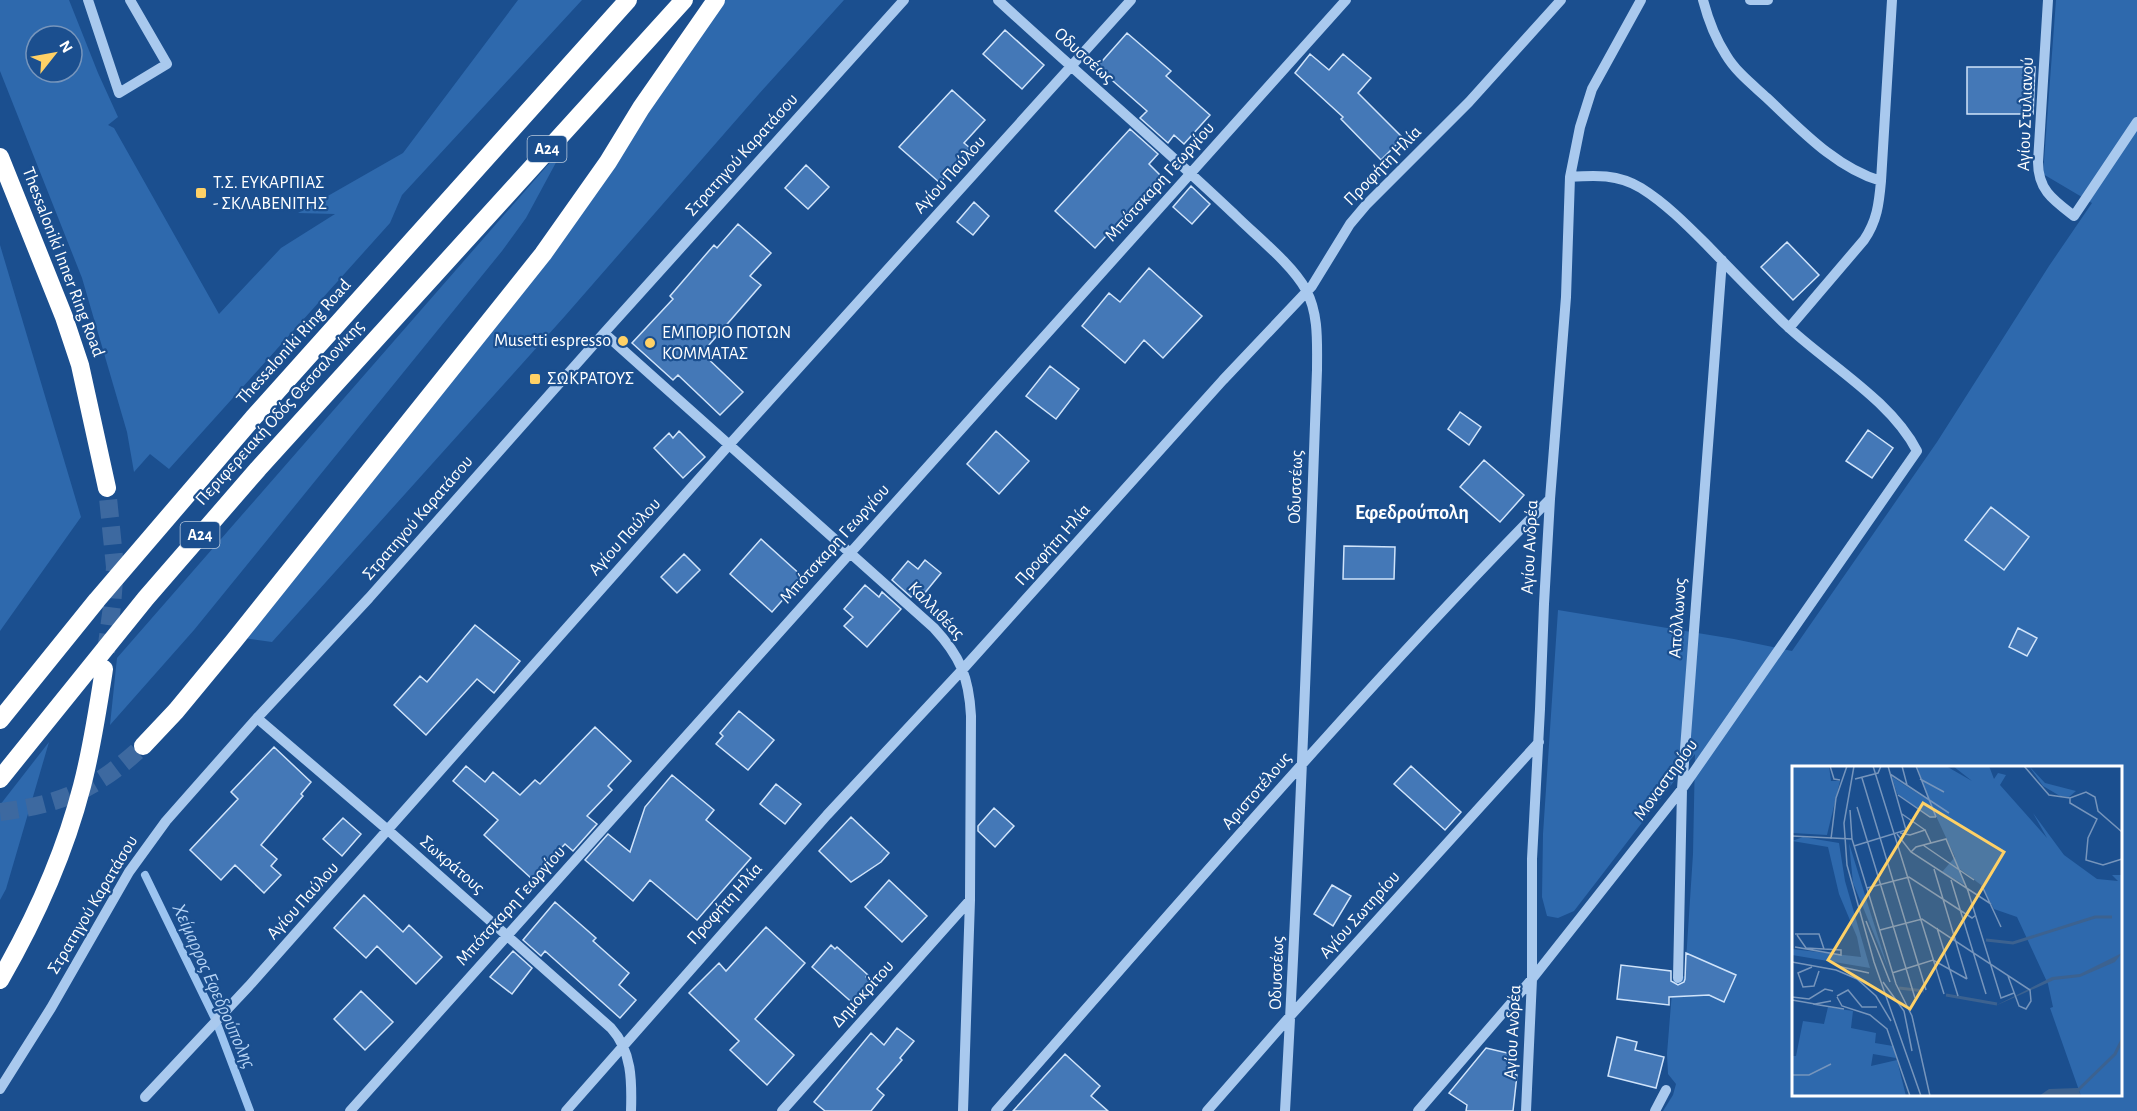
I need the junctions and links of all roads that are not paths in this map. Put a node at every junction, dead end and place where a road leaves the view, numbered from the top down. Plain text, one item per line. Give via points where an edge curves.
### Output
1 (88, 0) edge
2 (130, 0) edge
3 (628, 0) edge
4 (684, 0) edge
5 (716, 0) edge
6 (904, 0) edge
7 (998, 0) edge
8 (1131, 0) edge
9 (1346, 0) edge
10 (1561, 0) edge
11 (1641, 0) edge
12 (1703, 0) edge
13 (1892, 0) edge
14 (2048, 0) edge
15 (1071, 66) junction
16 (2137, 122) edge
17 (0, 157) edge
18 (1190, 173) junction
19 (1570, 177) junction
20 (1881, 182) junction
21 (1722, 260) junction
22 (1307, 292) junction
23 (1789, 328) junction
24 (604, 333) junction
25 (729, 445) junction
26 (107, 488) tunnel mouth
27 (1550, 499) junction
28 (850, 553) junction
29 (104, 669) tunnel mouth
30 (963, 669) junction
31 (257, 718) junction
32 (0, 720) edge
33 (1539, 742) junction
34 (143, 746) tunnel mouth
35 (1301, 765) junction
36 (0, 779) edge
37 (1682, 789) junction
38 (389, 831) junction
39 (970, 900) junction
40 (507, 935) junction
41 (1678, 978) dead end
42 (0, 980) edge
43 (1532, 980) junction
44 (1292, 1014) junction
45 (623, 1044) junction
46 (0, 1089) edge
47 (1666, 1090) dead end
48 (145, 1097) dead end
49 (350, 1111) edge
50 (566, 1111) edge
51 (631, 1111) edge
52 (782, 1111) edge
53 (963, 1111) edge
54 (996, 1111) edge
55 (1207, 1111) edge
56 (1285, 1111) edge
57 (1418, 1111) edge
58 (1526, 1111) edge
59 (1655, 1111) edge

1 - 2 street via 118,93 167,64
3 - 32 highway, Thessaloniki Ring Road / Α24 via 253,418
4 - 36 highway, Περιφερειακή Οδός Θεσσαλονίκης / Α24 via 258,469 146,598
5 - 34 highway via 543,254 233,642
6 - 24 street, Στρατηγού Καρατάσου
7 - 15 street, Οδυσσέως
8 - 15 street, Αγίου Παύλου
9 - 18 street, Μπότσκαρη Γεωργίου
10 - 22 street, Προφήτη Ηλία via 1469,102 1366,205
11 - 19 street, Αγίου Ανδρέα via 1592,89
12 - 20 street via 1726,56 1745,78 1845,165
13 - 20 street
14 - 16 street, Αγίου Στυλιανού via 2038,172 2051,197 2074,216
15 - 18 street, Οδυσσέως
15 - 25 street, Αγίου Παύλου
17 - 26 highway, Thessaloniki Inner Ring Road via 80,365
18 - 22 street, Οδυσσέως via 1292,271
18 - 28 street, Μπότσκαρη Γεωργίου
19 - 21 street via 1614,177 1639,187
19 - 27 street, Αγίου Ανδρέα via 1566,297
20 - 23 street via 1879,210 1873,226
21 - 23 street
21 - 37 street, Απόλλωνος
22 - 30 street, Προφήτη Ηλία
22 - 35 street, Οδυσσέως via 1316,320 1317,360
23 - 37 street, Μοναστηρίου via 1886,411 1905,430 1917,451
24 - 25 street, Καλλιθέας
24 - 31 street, Στρατηγού Καρατάσου
25 - 28 street, Καλλιθέας
25 - 38 street, Αγίου Παύλου
27 - 33 street, Αγίου Ανδρέα
27 - 35 street, Αριστοτέλους via 1471,579
28 - 30 street, Καλλιθέας via 934,628
28 - 40 street, Μπότσκαρη Γεωργίου
29 - 42 highway via 82,788 46,889
30 - 39 street, Καλλιθέας via 970,698
30 - 45 street, Προφήτη Ηλία
31 - 38 street, Σωκράτους
31 - 46 street, Στρατηγού Καρατάσου via 140,855
33 - 43 street, Αγίου Ανδρέα via 1531,882
33 - 44 street, Αγίου Σωτηρίου
35 - 44 street, Οδυσσέως
35 - 54 street, Αριστοτέλους
37 - 41 street, Απόλλωνος
37 - 43 street, Μοναστηρίου
38 - 40 street, Σωκράτους
38 - 48 street, Αγίου Παύλου
39 - 52 street, Δημοκρίτου
39 - 53 street, Καλλιθέας
40 - 45 street, Σωκράτους via 611,1028
40 - 49 street, Μπότσκαρη Γεωργίου
43 - 57 street, Μοναστηρίου
43 - 58 street, Αγίου Ανδρέα
44 - 55 street, Αγίου Σωτηρίου
44 - 56 street, Οδυσσέως
45 - 50 street, Προφήτη Ηλία
45 - 51 street, Σωκράτους via 630,1069
47 - 59 street

